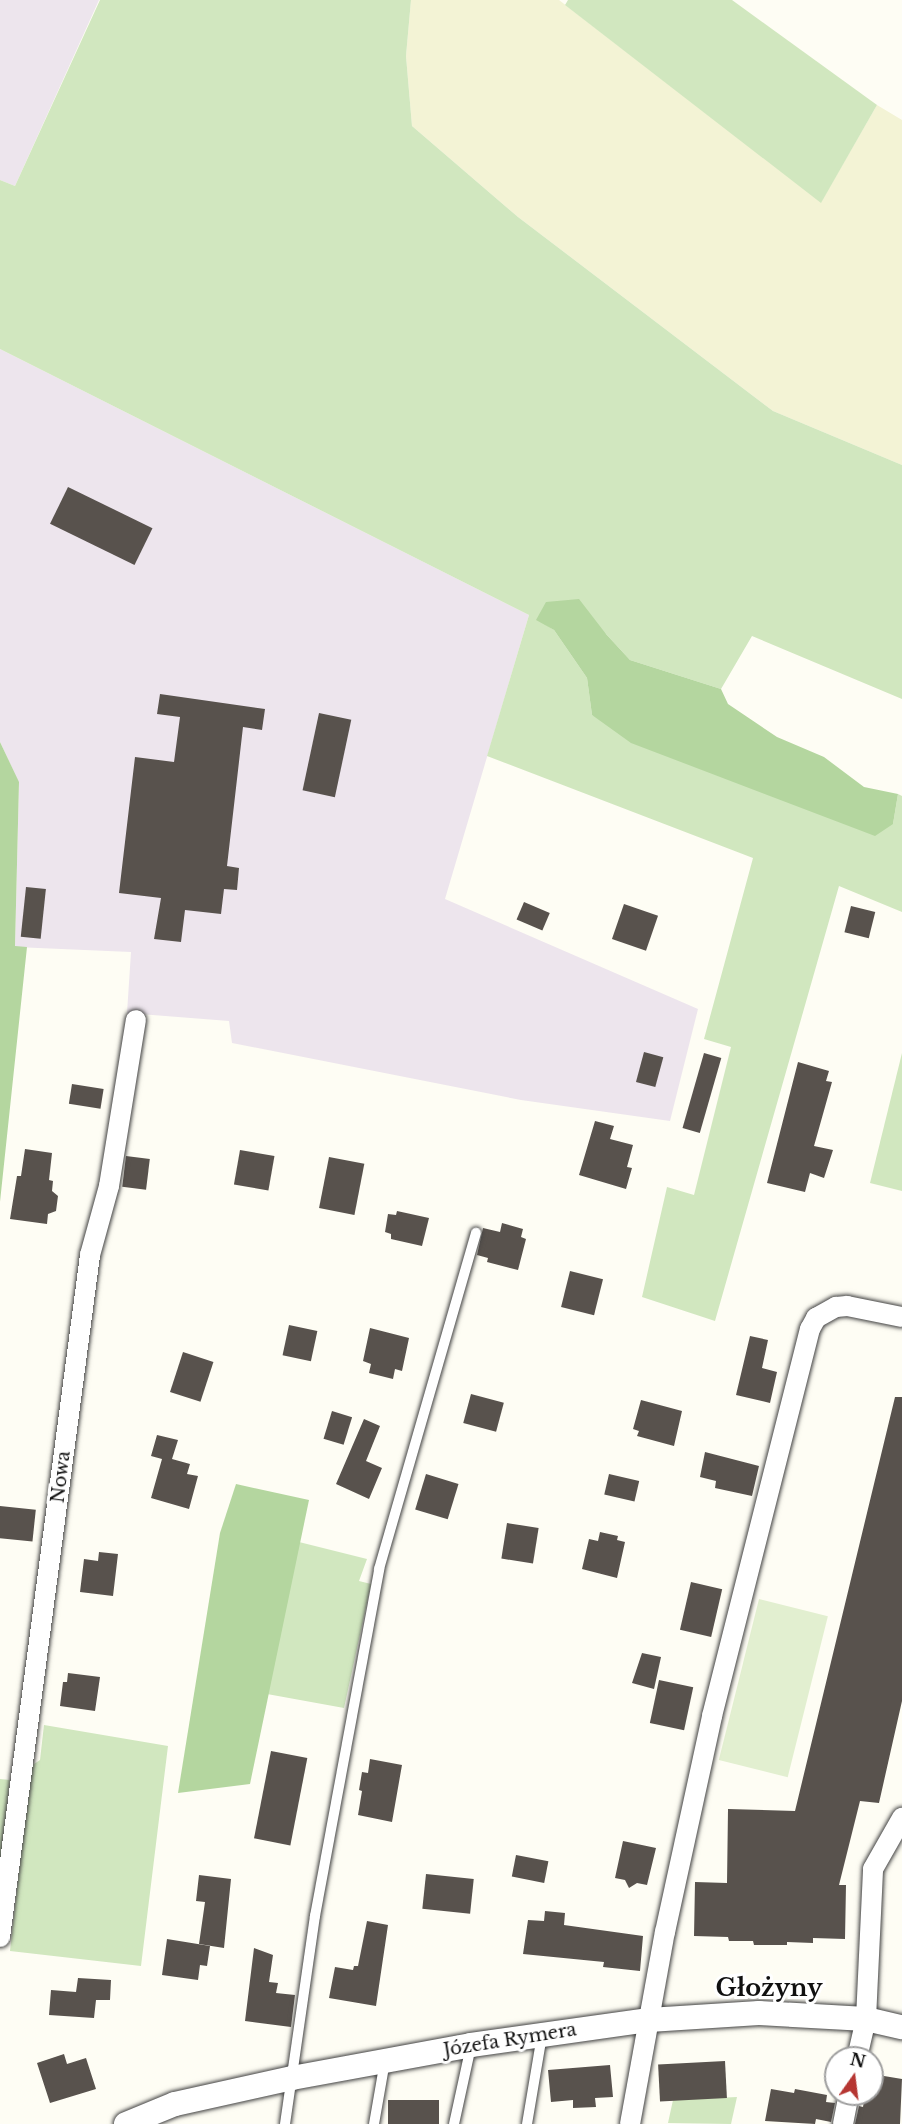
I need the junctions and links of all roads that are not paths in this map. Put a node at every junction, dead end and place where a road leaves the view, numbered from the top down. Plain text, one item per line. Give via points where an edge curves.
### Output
1 (136, 1020) dead end
2 (476, 1233) dead end
3 (902, 1317) edge
4 (902, 1818) edge
5 (0, 1937) edge
6 (866, 2019) junction
7 (649, 2020) junction
8 (902, 2027) edge
9 (542, 2034) junction
10 (471, 2045) junction
11 (860, 2046) edge
12 (385, 2061) junction
13 (292, 2078) junction
14 (847, 2106) edge
15 (126, 2124) edge
16 (285, 2124) edge
17 (374, 2124) edge
18 (454, 2124) edge
19 (527, 2124) edge
20 (630, 2124) edge
21 (843, 2124) edge

1 - 5 street, Nowa via 109,1186 90,1255
2 - 13 lane via 379,1569 315,1916
3 - 7 street via 836,1307 816,1318 810,1329 712,1716
4 - 6 street via 873,1869
6 - 7 street, Józefa Rymera via 759,2013
6 - 8 street, Józefa Rymera
6 - 11 street
7 - 9 street, Józefa Rymera
7 - 20 street
9 - 10 street, Józefa Rymera
9 - 19 lane
10 - 12 street, Józefa Rymera
10 - 18 lane
12 - 13 street, Józefa Rymera
12 - 17 lane
13 - 15 street, Józefa Rymera via 175,2104
13 - 16 lane
14 - 21 street

